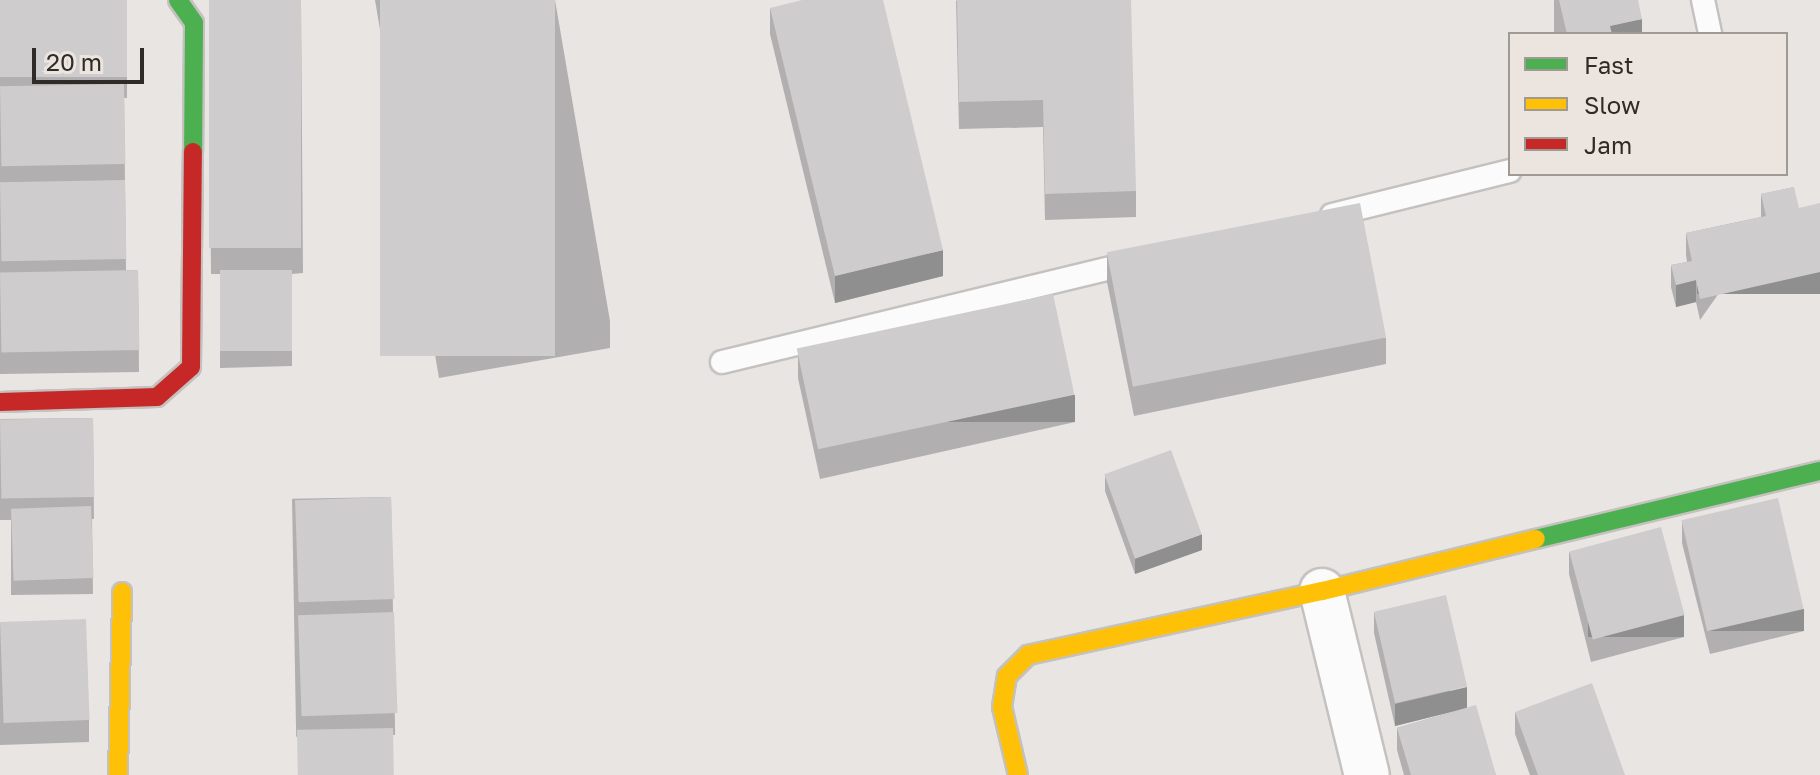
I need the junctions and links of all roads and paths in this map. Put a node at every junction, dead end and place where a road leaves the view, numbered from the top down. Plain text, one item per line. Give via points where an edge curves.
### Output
1 (178, 0) edge
2 (1703, 0) edge
3 (1710, 32) edge
4 (1508, 171) edge
5 (1316, 219) edge
6 (1164, 256) edge
7 (722, 362) dead end
8 (0, 402) edge
9 (1820, 471) edge
10 (1322, 591) junction
11 (122, 592) dead end
12 (118, 775) edge
13 (1018, 775) edge
14 (1367, 775) edge

1 - 8 street via 194,23 191,367 157,397
2 - 3 lane
4 - 5 lane
6 - 7 lane
9 - 10 street
10 - 13 street via 1028,655 1007,676 1002,707
10 - 14 street
11 - 12 street

